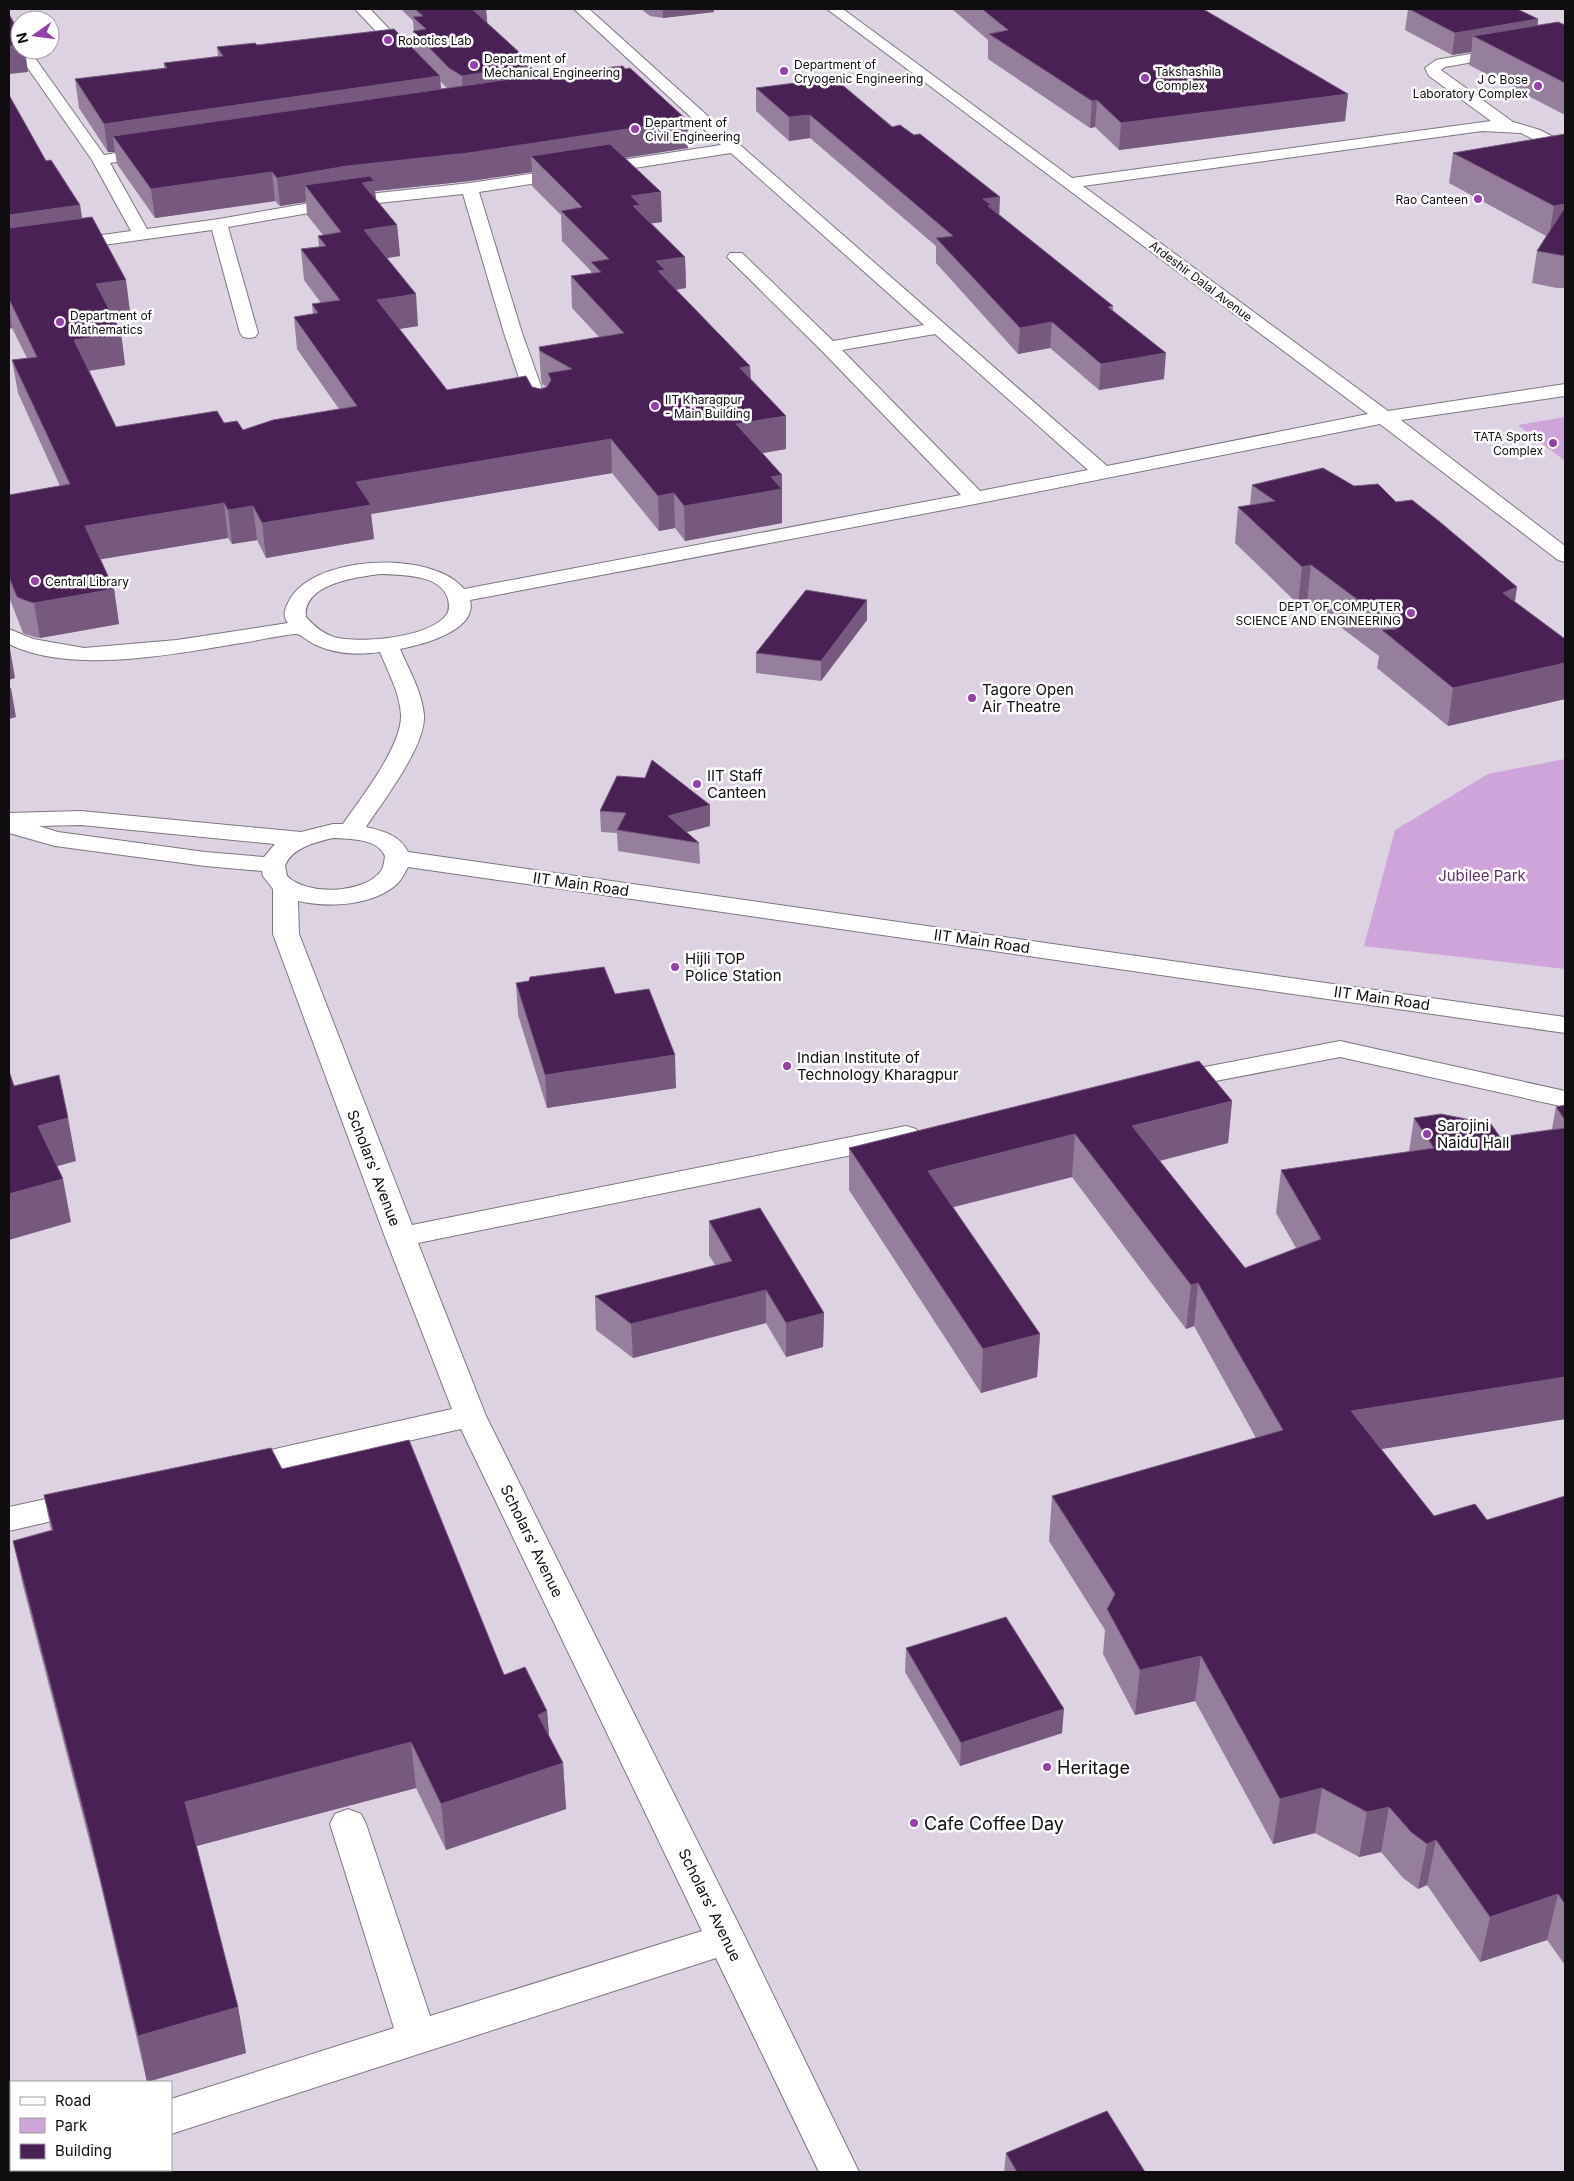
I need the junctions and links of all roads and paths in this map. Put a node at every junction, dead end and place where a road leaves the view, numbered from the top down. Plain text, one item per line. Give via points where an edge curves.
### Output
1 (362, 9) edge
2 (581, 9) edge
3 (834, 9) edge
4 (1565, 42) edge
5 (29, 60) edge
6 (416, 67) edge
7 (656, 76) junction
8 (637, 80) edge
9 (1507, 124) junction
10 (734, 148) junction
11 (168, 150) edge
12 (1565, 150) edge
13 (100, 160) junction
14 (1069, 183) junction
15 (470, 188) junction
16 (219, 224) junction
17 (142, 235) junction
18 (9, 253) edge
19 (736, 257) dead end
20 (939, 328) junction
21 (249, 333) dead end
22 (829, 348) junction
23 (1565, 390) edge
24 (541, 414) edge
25 (1384, 417) junction
26 (1102, 472) junction
27 (975, 498) junction
28 (1565, 556) edge
29 (459, 596) junction
30 (301, 627) junction
31 (9, 636) edge
32 (388, 646) junction
33 (9, 820) edge
34 (9, 824) edge
35 (351, 831) junction
36 (301, 839) junction
37 (398, 858) junction
38 (279, 876) junction
39 (1565, 1025) edge
40 (1148, 1086) edge
41 (1565, 1099) edge
42 (935, 1130) edge
43 (400, 1237) junction
44 (470, 1416) junction
45 (211, 1474) edge
46 (114, 1496) edge
47 (9, 1519) edge
48 (348, 1824) dead end
49 (727, 1939) junction
50 (417, 2037) junction
51 (172, 2117) edge
52 (839, 2172) edge

1 - 6 street
2 - 7 street
3 - 14 street, Ardeshir Dalal Avenue
4 - 9 street via 1432,68 1434,73
5 - 13 street
7 - 8 street
7 - 10 street
9 - 12 street via 1532,130
9 - 14 street
10 - 15 street
10 - 20 street
11 - 13 street
13 - 17 street
14 - 25 street, Ardeshir Dalal Avenue
15 - 16 street via 350,201
15 - 24 street
16 - 17 street
16 - 21 street
17 - 18 street
19 - 22 street
20 - 22 street
20 - 26 street
22 - 27 street
23 - 25 street
25 - 26 street
25 - 28 street, Ardeshir Dalal Avenue
26 - 27 street
27 - 29 street
29 - 30 street via 449,584 407,569 352,571 328,578 302,595 294,615
29 - 32 street via 461,609 452,622 436,633
30 - 31 street via 177,647 84,655 27,645
30 - 32 street via 314,637 336,644
32 - 35 street via 410,703 412,723 406,744
33 - 36 street via 81,818
34 - 38 street via 55,839 205,859
35 - 36 street via 334,831
35 - 37 street via 383,840 393,848
36 - 38 street via 278,855
37 - 38 street via 396,868 388,878 375,888 358,894 338,897 300,894
37 - 39 street, IIT Main Road
38 - 43 street, Scholars' Avenue via 286,934
40 - 41 street via 1340,1049
42 - 43 street
43 - 44 street, Scholars' Avenue
44 - 45 street
44 - 49 street, Scholars' Avenue
46 - 47 street
48 - 50 street
49 - 50 street
49 - 52 street, Scholars' Avenue
50 - 51 street

